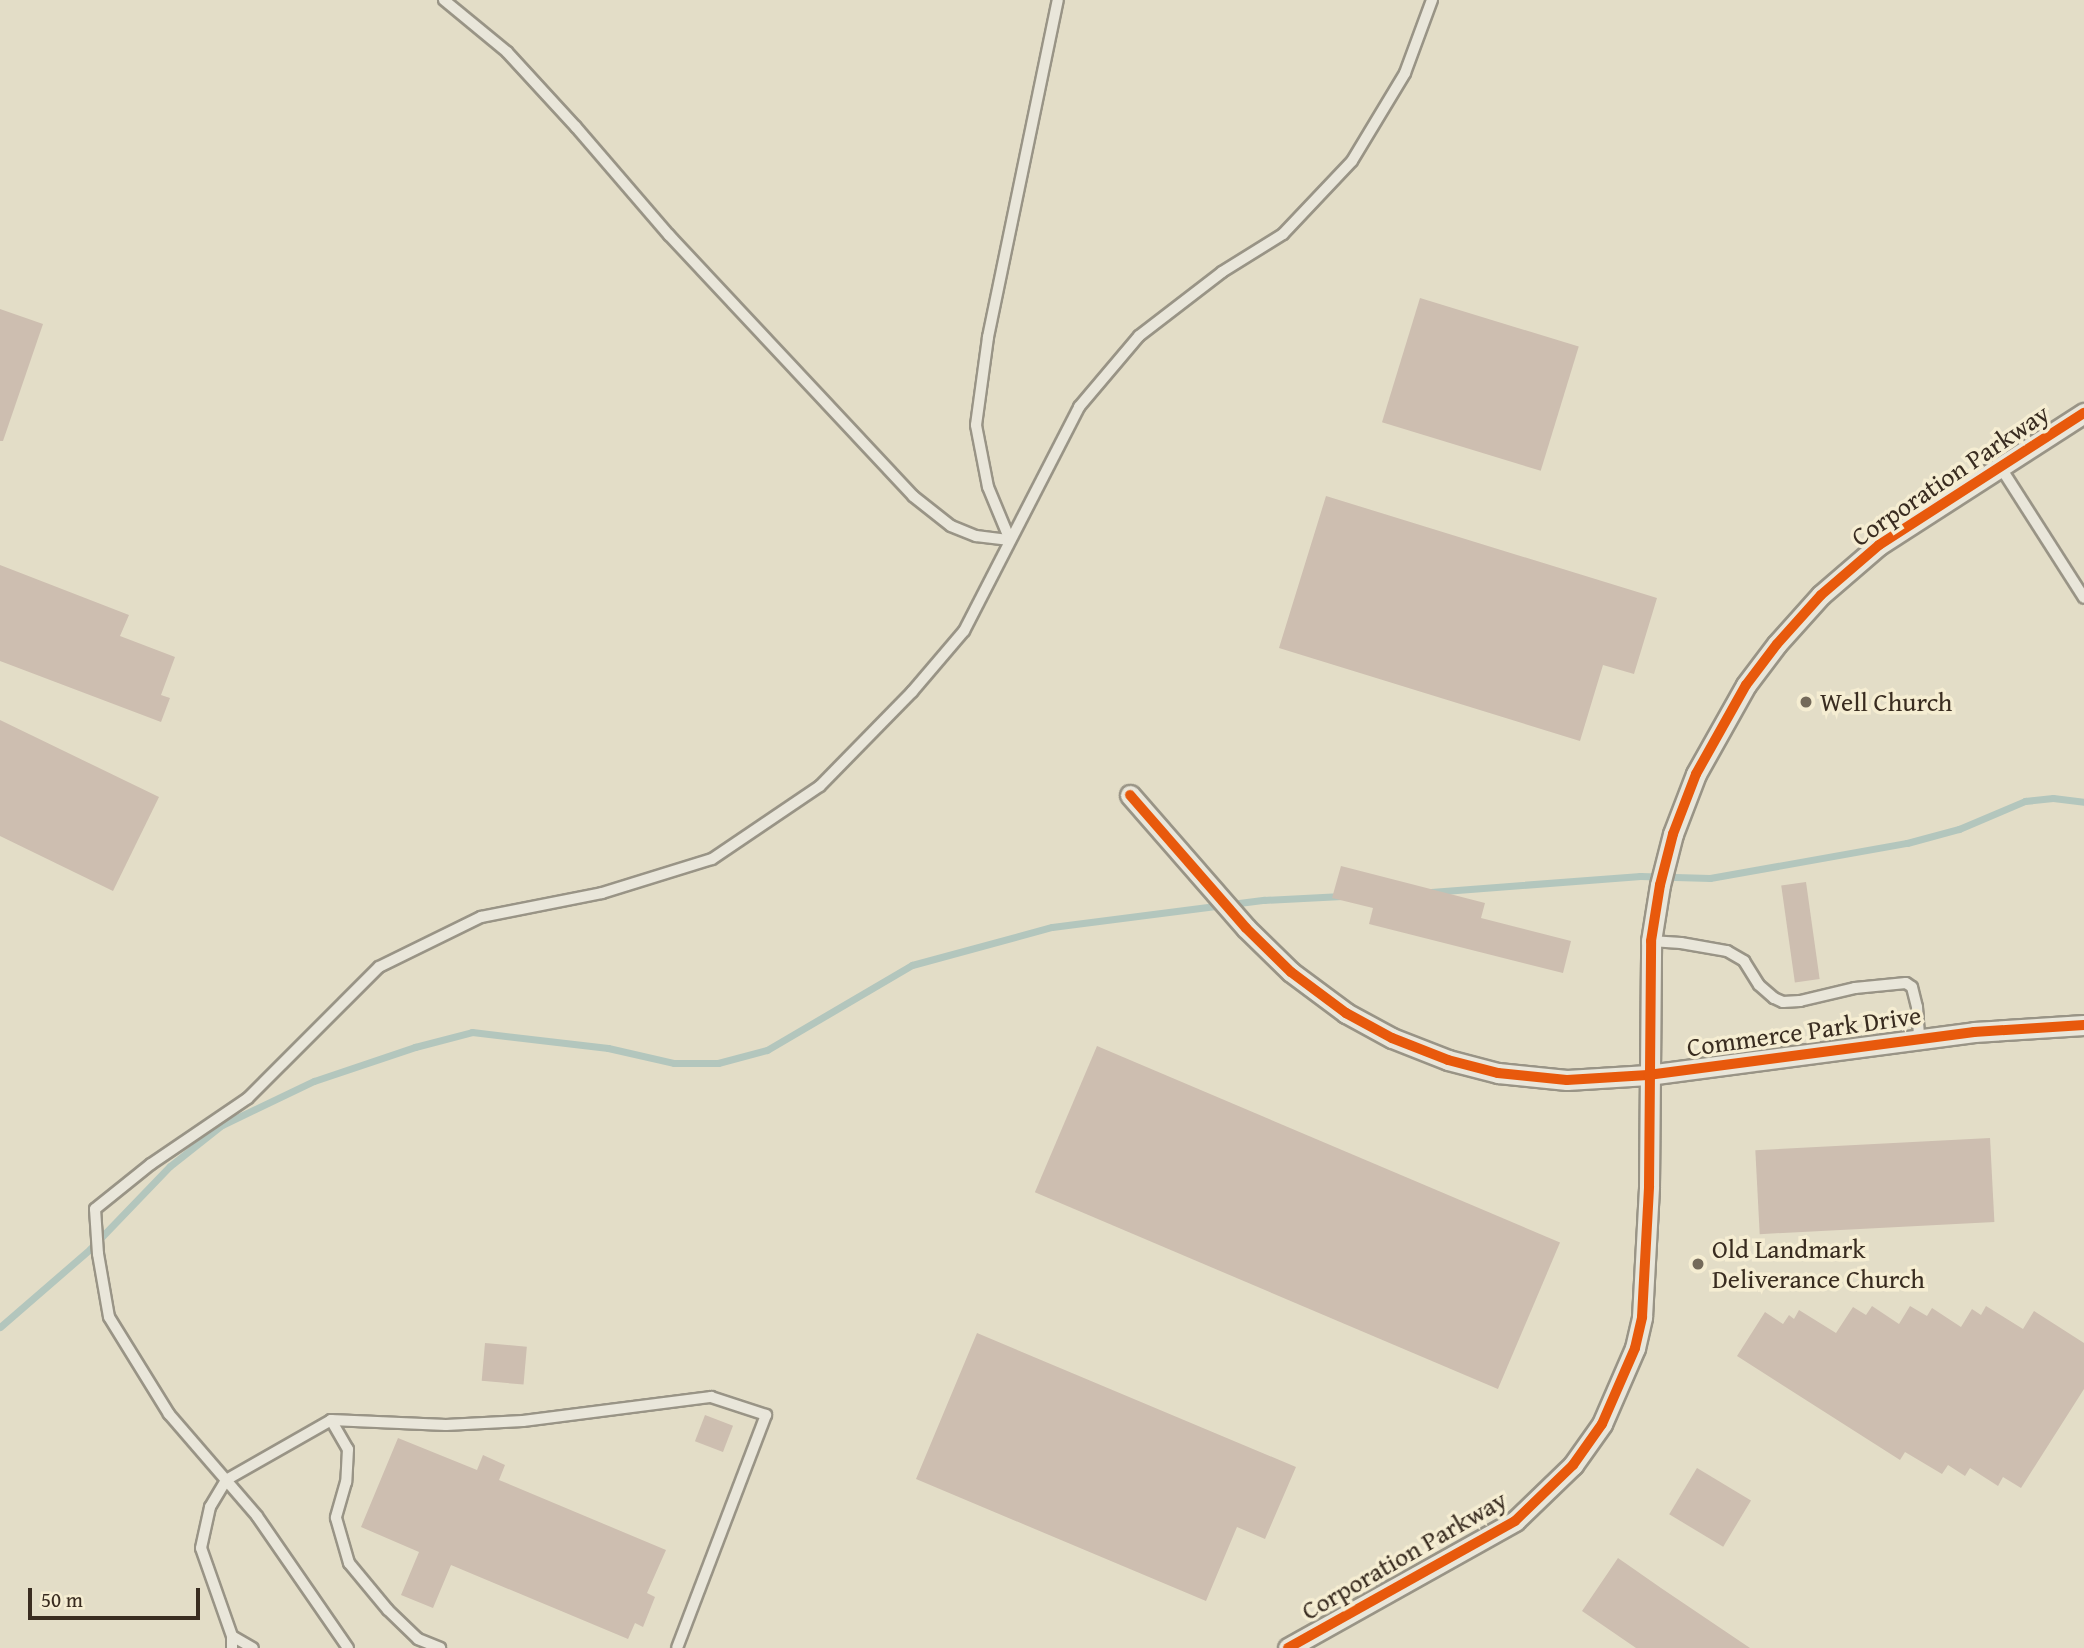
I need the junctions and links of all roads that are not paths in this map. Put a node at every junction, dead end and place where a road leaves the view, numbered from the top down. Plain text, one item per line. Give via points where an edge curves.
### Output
1 (444, 0) edge
2 (1058, 0) edge
3 (1432, 0) edge
4 (2084, 413) edge
5 (2001, 468) junction
6 (1010, 540) junction
7 (2084, 598) edge
8 (1130, 795) dead end
9 (1651, 942) junction
10 (2084, 1025) edge
11 (1919, 1039) junction
12 (1648, 1075) junction
13 (331, 1420) junction
14 (226, 1480) junction
15 (232, 1636) junction
16 (232, 1648) edge
17 (253, 1648) edge
18 (348, 1648) edge
19 (440, 1648) edge
20 (677, 1648) edge
21 (1289, 1648) edge

1 - 6 lane via 506,52 669,235 913,496 951,526 976,536
2 - 6 lane via 988,337 976,425 988,487
3 - 6 lane via 1405,73 1352,161 1283,234 1222,272 1139,336 1079,407
4 - 5 street, Corporation Parkway
5 - 7 lane
5 - 9 street, Corporation Parkway via 1870,553 1821,595 1777,643 1713,738 1673,834
6 - 14 lane via 964,631 820,786 712,859 602,892 481,917 379,967 248,1098 151,1164 95,1209 108,1317 169,1414
8 - 12 street, Commerce Park Drive via 1246,928 1291,972 1346,1013 1392,1038 1497,1073 1567,1080
9 - 11 lane via 1727,951 1744,961 1759,985 1783,1002 1906,983 1912,987 1917,1007
9 - 12 street, Corporation Parkway
10 - 11 street, Commerce Park Drive
11 - 12 street, Commerce Park Drive
12 - 21 street, Corporation Parkway via 1649,1186 1642,1317 1630,1361 1602,1424 1573,1465 1515,1521
13 - 14 lane
13 - 19 lane via 348,1449 346,1482 336,1518 349,1563 418,1639
13 - 20 lane via 446,1425 523,1421 711,1397 766,1415
14 - 15 lane via 210,1507 201,1548
14 - 18 lane via 257,1516
15 - 16 lane
15 - 17 lane

